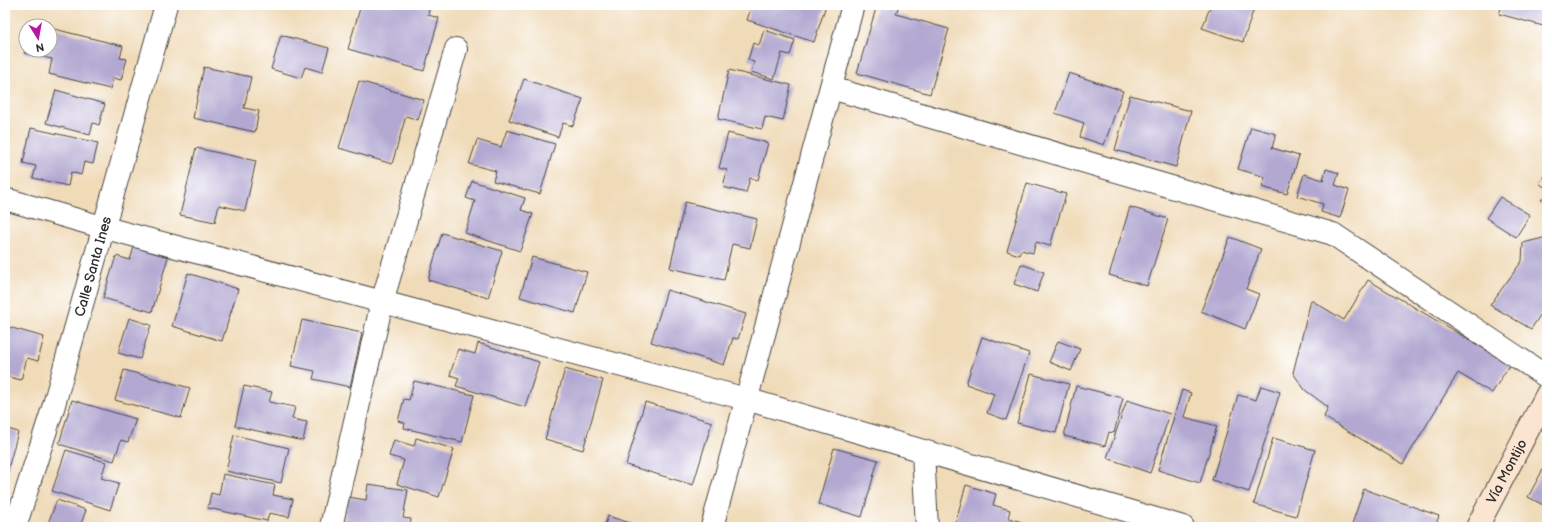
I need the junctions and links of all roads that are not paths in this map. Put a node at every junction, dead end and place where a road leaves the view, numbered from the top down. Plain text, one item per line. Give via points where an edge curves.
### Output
1 (166, 5) edge
2 (853, 5) edge
3 (456, 49) dead end
4 (830, 88) junction
5 (5, 199) edge
6 (102, 227) junction
7 (382, 302) junction
8 (1547, 378) edge
9 (1547, 394) edge
10 (746, 399) junction
11 (923, 451) junction
12 (15, 527) edge
13 (331, 527) edge
14 (712, 527) edge
15 (928, 527) edge
16 (1184, 527) edge
17 (1477, 527) edge

1 - 6 street, Calle Santa Ines
2 - 4 street
3 - 7 street
4 - 8 street via 1333,234
4 - 10 street
5 - 6 street
6 - 7 street
6 - 12 street, Calle Santa Ines via 52,408
7 - 10 street
7 - 13 street
9 - 17 main road, Vía Montijo
10 - 11 street
10 - 14 street
11 - 15 street
11 - 16 street

